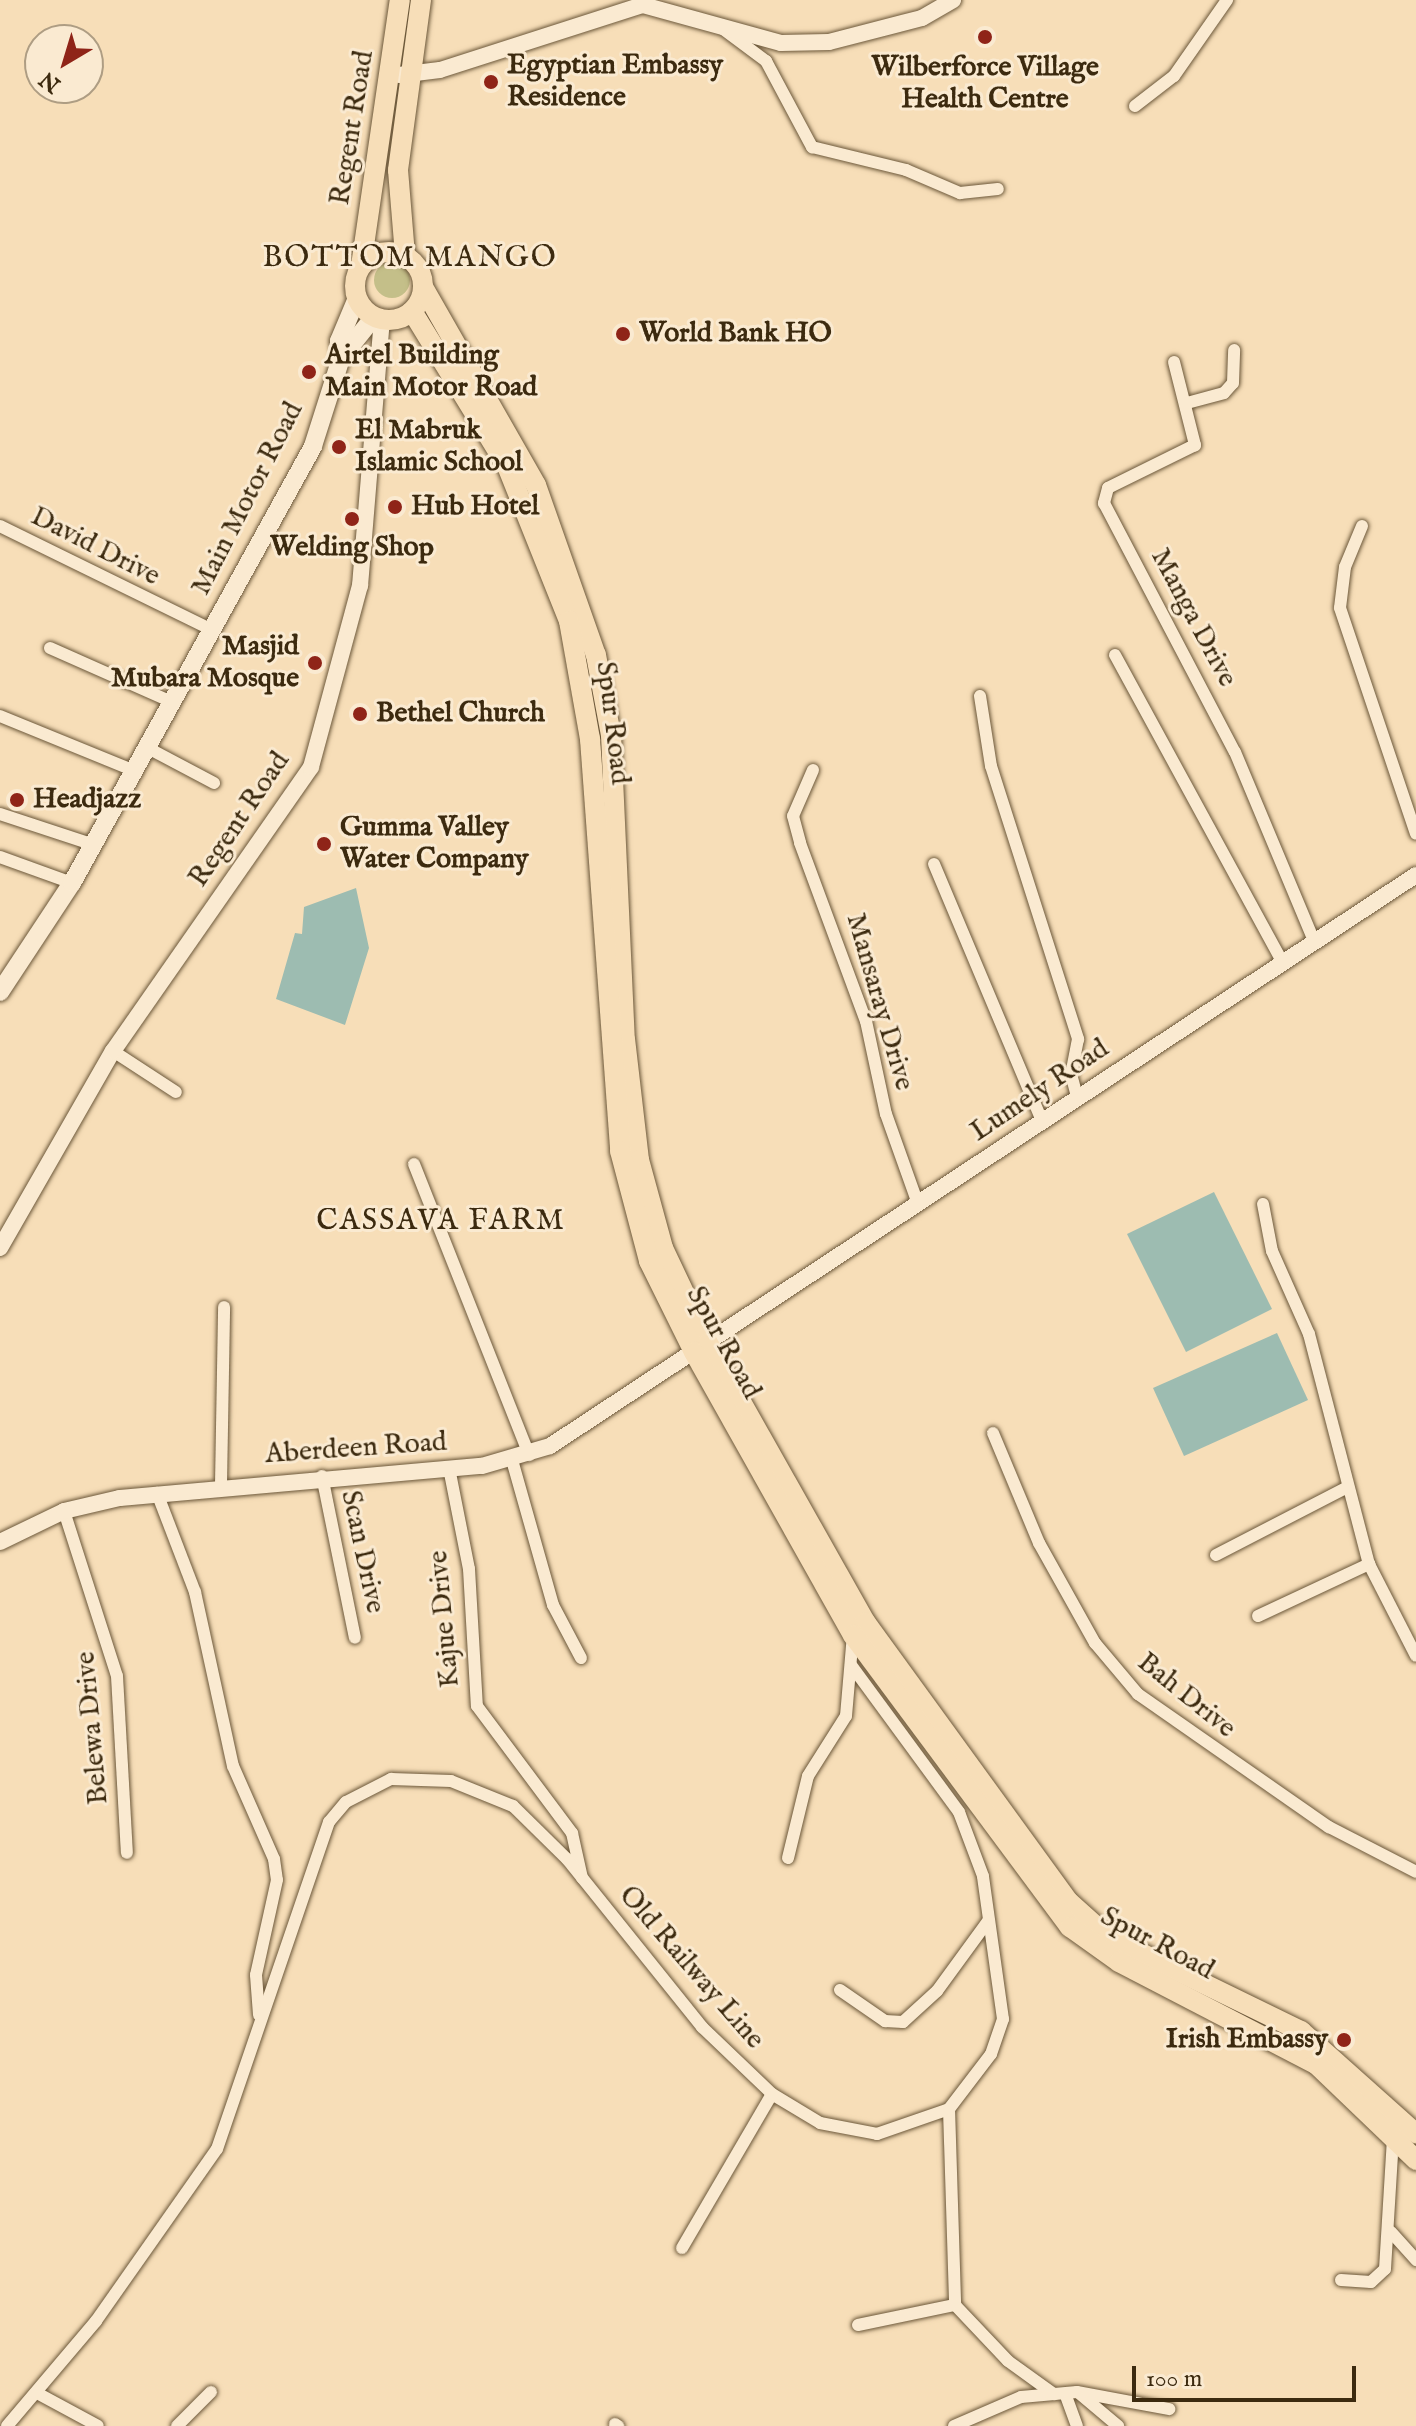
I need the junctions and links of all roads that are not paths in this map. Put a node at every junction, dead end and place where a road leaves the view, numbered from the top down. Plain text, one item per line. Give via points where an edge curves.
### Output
1 (400, 0) edge
2 (421, 0) edge
3 (953, 0) edge
4 (1227, 0) edge
5 (717, 25) junction
6 (401, 75) junction
7 (1135, 106) dead end
8 (998, 189) dead end
9 (405, 255) junction
10 (361, 266) junction
11 (423, 287) junction
12 (357, 298) junction
13 (412, 311) junction
14 (378, 318) junction
15 (1234, 350) dead end
16 (341, 358) junction
17 (1174, 362) dead end
18 (1187, 403) junction
19 (514, 461) junction
20 (0, 526) edge
21 (1362, 526) dead end
22 (212, 630) junction
23 (50, 648) dead end
24 (1115, 655) dead end
25 (980, 696) dead end
26 (172, 702) junction
27 (0, 716) edge
28 (146, 747) junction
29 (132, 770) junction
30 (813, 770) dead end
31 (214, 783) dead end
32 (0, 814) edge
33 (1416, 834) edge
34 (91, 844) junction
35 (0, 857) edge
36 (934, 864) dead end
37 (1416, 875) edge
38 (72, 883) junction
39 (1314, 941) junction
40 (1282, 961) junction
41 (0, 992) edge
42 (113, 1051) junction
43 (176, 1092) dead end
44 (1077, 1097) junction
45 (1042, 1121) junction
46 (414, 1164) dead end
47 (918, 1204) junction
48 (1263, 1204) dead end
49 (0, 1248) edge
50 (224, 1307) dead end
51 (701, 1348) junction
52 (993, 1433) dead end
53 (529, 1455) junction
54 (512, 1460) junction
55 (449, 1468) junction
56 (322, 1476) junction
57 (221, 1485) junction
58 (1346, 1488) junction
59 (157, 1493) junction
60 (64, 1511) junction
61 (0, 1542) edge
62 (1216, 1555) dead end
63 (1369, 1564) junction
64 (1258, 1616) dead end
65 (853, 1635) junction
66 (355, 1638) dead end
67 (1416, 1656) edge
68 (581, 1658) dead end
69 (851, 1665) junction
70 (127, 1853) dead end
71 (788, 1858) dead end
72 (1416, 1872) edge
73 (582, 1878) junction
74 (988, 1921) junction
75 (1123, 1954) junction
76 (840, 1990) dead end
77 (259, 2015) junction
78 (772, 2094) junction
79 (949, 2109) junction
80 (1416, 2134) edge
81 (1394, 2136) junction
82 (1416, 2160) edge
83 (1396, 2234) junction
84 (1416, 2235) edge
85 (682, 2248) dead end
86 (1416, 2260) edge
87 (1341, 2280) dead end
88 (955, 2305) junction
89 (858, 2325) dead end
90 (211, 2392) dead end
91 (37, 2393) junction
92 (1066, 2394) junction
93 (1169, 2409) dead end
94 (7, 2426) edge
95 (98, 2426) edge
96 (177, 2426) edge
97 (954, 2426) edge
98 (1077, 2426) edge
99 (1118, 2426) edge

1 - 6 main road, Regent Road
2 - 6 main road, Regent Road
3 - 5 street via 922,18 829,42 781,43
4 - 7 street via 1174,76
5 - 6 street via 643,5
5 - 8 street via 766,61 812,147 906,170 960,193
6 - 9 main road, Regent Road via 398,170
6 - 10 main road, Regent Road
9 - 10 main road via 381,252
9 - 11 main road
10 - 12 main road
11 - 13 main road
11 - 19 main road, Spur Road
12 - 14 main road
12 - 16 main road, Main Motor Road via 339,341
13 - 14 main road
13 - 19 main road, Spur Road
14 - 16 main road, Main Motor Road
14 - 42 street, Regent Road via 360,586 322,742 279,822
15 - 18 street via 1233,383 1224,393
16 - 22 main road, Main Motor Road via 313,446
17 - 18 street, Manga Drive
18 - 39 street, Manga Drive via 1195,445 1108,488 1104,503 1213,707
19 - 51 main road, Spur Road via 566,556 603,686 616,801 617,1038 648,1206
20 - 22 street, David Drive
21 - 33 street via 1345,567 1340,608
22 - 26 main road, Main Motor Road
23 - 26 street
24 - 40 street
25 - 44 street via 991,766 1078,1039 1071,1074
26 - 28 main road, Main Motor Road
27 - 29 street
28 - 29 main road, Main Motor Road
28 - 31 street
29 - 34 main road, Main Motor Road
30 - 47 street, Mansaray Drive via 793,816 866,1021 886,1114
32 - 34 street
34 - 38 main road, Main Motor Road
35 - 38 street
36 - 45 street
37 - 39 street, Lumely Road
38 - 41 main road, Main Motor Road
39 - 40 street, Lumely Road
40 - 44 street, Lumely Road
42 - 43 street
42 - 49 street, Regent Road
44 - 45 street, Lumely Road
45 - 47 street, Lumely Road
46 - 53 street
47 - 51 street, Lumely Road
48 - 58 street via 1272,1251 1309,1334
50 - 57 street
51 - 53 street, Aberdeen Road via 607,1414
51 - 65 main road, Spur Road
51 - 75 main road, Spur Road via 871,1630 1069,1902
52 - 72 street, Bah Drive via 1053,1569 1095,1643 1138,1694 1329,1827
53 - 54 street, Aberdeen Road
54 - 55 street, Aberdeen Road
54 - 68 street via 553,1605
55 - 56 street, Aberdeen Road
55 - 73 street, Kajue Drive via 469,1569 477,1706 572,1833
56 - 57 street, Aberdeen Road
56 - 66 street, Scan Drive
57 - 59 street, Aberdeen Road
58 - 62 street
58 - 63 street
59 - 60 street, Aberdeen Road
59 - 77 street, Old Railway Line via 195,1592 233,1766 277,1880 256,1975
60 - 61 street, Aberdeen Road
60 - 70 street, Belewa Drive via 117,1676
63 - 64 street
63 - 67 street
65 - 69 street
65 - 75 main road, Spur Road via 958,1769 1070,1927
69 - 71 street via 846,1716 808,1776
69 - 74 street, Old Railway Line via 959,1812 975,1844
73 - 77 street, Old Railway Line via 513,1806 485,1790 414,1776 391,1779 346,1802 329,1822
73 - 78 street, Old Railway Line via 702,2027
74 - 76 street via 937,1991 903,2022 885,2021
74 - 79 street, Old Railway Line via 1003,2019 991,2054
75 - 80 main road, Spur Road via 1301,2031
75 - 81 main road, Spur Road via 1284,2043 1356,2097
77 - 91 street, Old Railway Line via 240,2094 217,2149
78 - 79 street, Old Railway Line via 850,2134 910,2127
78 - 85 street
79 - 88 street
81 - 82 main road, Spur Road
81 - 83 street
83 - 84 street
83 - 86 street
83 - 87 street via 1381,2278
88 - 89 street
88 - 92 street via 997,2351
90 - 96 street
91 - 94 street, Old Railway Line
91 - 95 street
92 - 93 street
92 - 97 street via 996,2404
92 - 98 street
92 - 99 street

